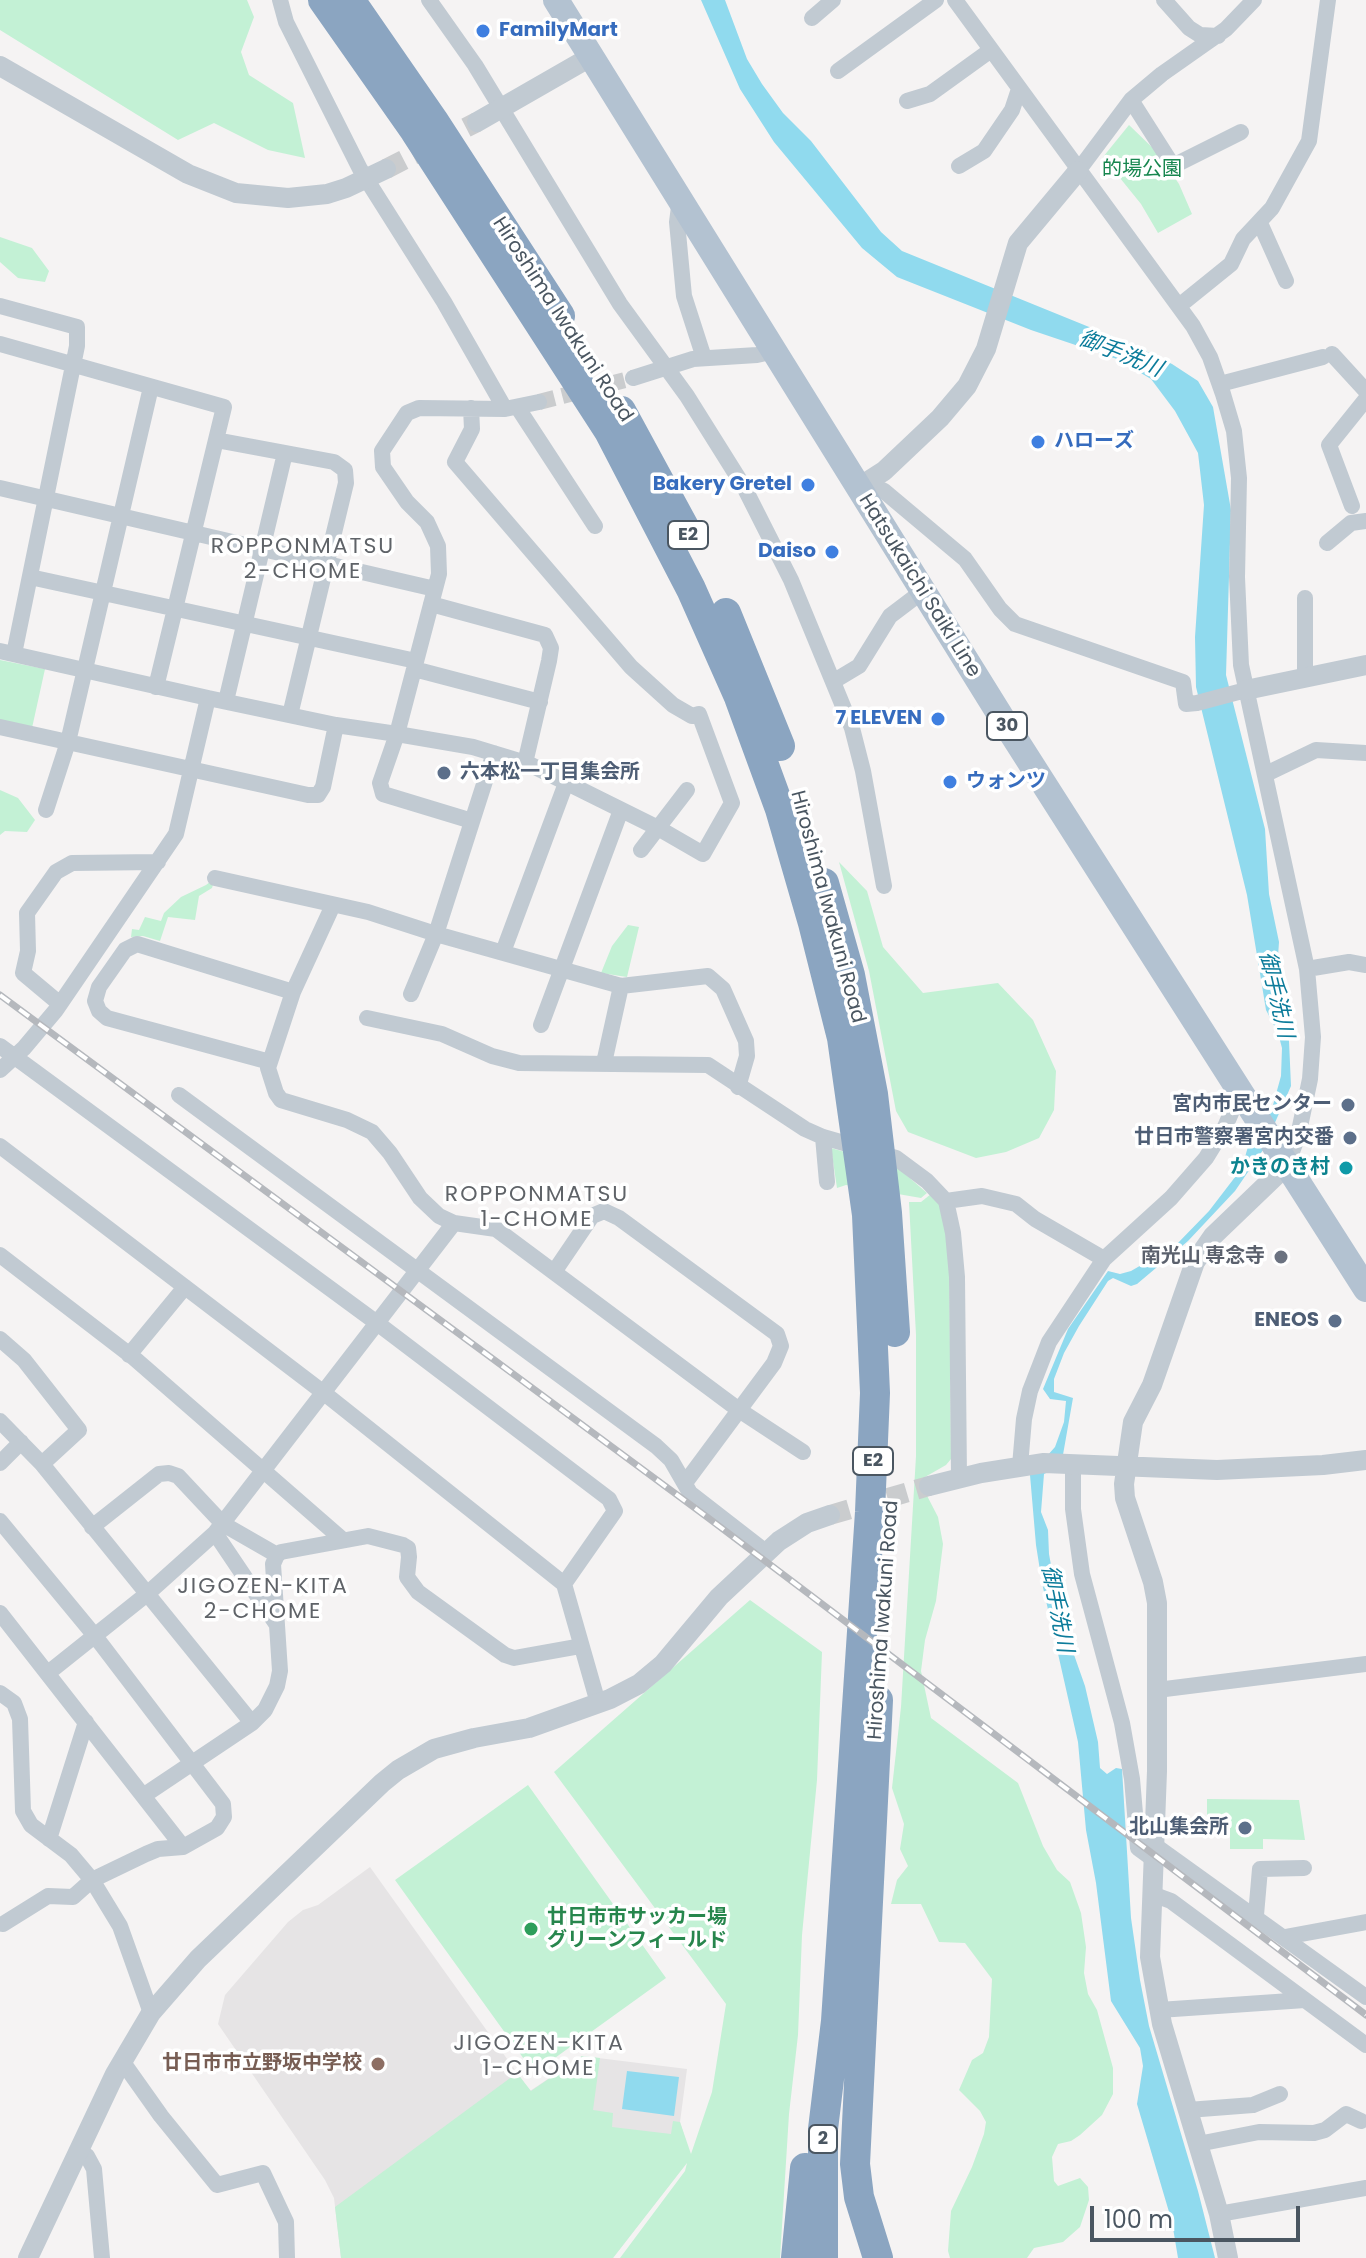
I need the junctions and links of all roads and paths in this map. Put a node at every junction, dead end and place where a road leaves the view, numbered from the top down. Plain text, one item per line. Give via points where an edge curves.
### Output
1 (280, 0) edge
2 (323, 0) edge
3 (350, 0) edge
4 (429, 0) edge
5 (556, 0) edge
6 (833, 0) edge
7 (936, 0) edge
8 (955, 0) edge
9 (1164, 0) edge
10 (1254, 0) edge
11 (1328, 0) edge
12 (812, 18) dead end
13 (1218, 36) junction
14 (991, 50) junction
15 (592, 56) junction
16 (0, 66) edge
17 (838, 71) dead end
18 (1019, 89) junction
19 (1131, 100) junction
20 (907, 101) dead end
21 (501, 108) junction
22 (477, 122) tunnel mouth
23 (1241, 132) dead end
24 (959, 166) dead end
25 (386, 169) tunnel mouth
26 (1078, 171) junction
27 (367, 179) junction
28 (680, 198) junction
29 (1260, 223) junction
30 (1286, 281) dead end
31 (0, 306) edge
32 (1179, 306) junction
33 (0, 344) edge
34 (775, 351) junction
35 (704, 358) junction
36 (73, 365) junction
37 (665, 368) junction
38 (633, 378) tunnel mouth
39 (1220, 384) junction
40 (151, 387) junction
41 (1366, 391) edge
42 (1366, 399) edge
43 (539, 402) tunnel mouth
44 (471, 408) junction
45 (512, 409) junction
46 (216, 440) junction
47 (285, 453) junction
48 (863, 485) junction
49 (0, 488) edge
50 (46, 499) junction
51 (1352, 506) dead end
52 (121, 517) junction
53 (1366, 521) edge
54 (595, 526) dead end
55 (193, 534) junction
56 (1327, 543) dead end
57 (262, 549) junction
58 (326, 565) junction
59 (30, 577) junction
60 (923, 591) junction
61 (103, 593) junction
62 (433, 596) junction
63 (1305, 598) dead end
64 (175, 609) junction
65 (244, 624) junction
66 (308, 638) junction
67 (7, 653) edge
68 (415, 665) junction
69 (1366, 665) edge
70 (85, 670) junction
71 (1305, 677) junction
72 (834, 681) junction
73 (156, 687) junction
74 (1241, 691) junction
75 (208, 698) junction
76 (226, 701) junction
77 (540, 702) junction
78 (290, 715) junction
79 (336, 725) junction
80 (0, 727) edge
81 (397, 734) junction
82 (68, 742) junction
83 (494, 753) junction
84 (1366, 753) edge
85 (525, 763) junction
86 (192, 769) junction
87 (1266, 774) junction
88 (566, 783) junction
89 (687, 790) dead end
90 (46, 810) dead end
91 (621, 810) junction
92 (472, 821) junction
93 (658, 828) junction
94 (641, 850) dead end
95 (158, 862) junction
96 (215, 878) dead end
97 (884, 886) dead end
98 (333, 905) junction
99 (436, 934) junction
100 (503, 952) junction
101 (1366, 965) edge
102 (1307, 969) junction
103 (561, 970) junction
104 (621, 986) junction
105 (293, 992) junction
106 (411, 994) dead end
107 (58, 1007) junction
108 (367, 1018) dead end
109 (541, 1025) dead end
110 (0, 1046) edge
111 (19, 1053) junction
112 (270, 1062) junction
113 (604, 1063) junction
114 (0, 1070) edge
115 (738, 1087) junction
116 (179, 1095) dead end
117 (1242, 1095) junction
118 (868, 1134) junction
119 (823, 1137) junction
120 (0, 1146) edge
121 (1280, 1155) junction
122 (827, 1182) dead end
123 (946, 1201) junction
124 (454, 1223) junction
125 (0, 1255) edge
126 (1104, 1259) junction
127 (417, 1270) junction
128 (554, 1272) junction
129 (185, 1287) junction
130 (1366, 1289) edge
131 (380, 1319) junction
132 (0, 1339) edge
133 (129, 1355) junction
134 (324, 1393) junction
135 (739, 1410) junction
136 (0, 1421) edge
137 (21, 1442) junction
138 (803, 1452) dead end
139 (1366, 1460) edge
140 (0, 1463) edge
141 (1073, 1463) junction
142 (42, 1464) junction
143 (1025, 1465) junction
144 (1126, 1466) junction
145 (263, 1471) junction
146 (959, 1477) junction
147 (685, 1483) junction
148 (929, 1486) tunnel mouth
149 (830, 1515) tunnel mouth
150 (0, 1521) edge
151 (92, 1527) junction
152 (219, 1528) junction
153 (343, 1540) junction
154 (766, 1552) junction
155 (277, 1555) junction
156 (564, 1584) junction
157 (147, 1594) junction
158 (0, 1613) edge
159 (278, 1627) junction
160 (95, 1636) junction
161 (581, 1646) junction
162 (1366, 1664) edge
163 (48, 1673) junction
164 (1157, 1690) junction
165 (0, 1693) edge
166 (598, 1703) junction
167 (86, 1722) junction
168 (252, 1723) junction
169 (866, 1728) junction
170 (192, 1763) junction
171 (143, 1796) junction
172 (849, 1825) junction
173 (49, 1839) junction
174 (183, 1847) junction
175 (1153, 1851) junction
176 (1304, 1868) dead end
177 (92, 1880) junction
178 (1152, 1894) junction
179 (1256, 1915) junction
180 (1366, 1922) edge
181 (3, 1924) dead end
182 (1285, 1937) junction
183 (1366, 1997) edge
184 (1305, 2000) junction
185 (1159, 2010) junction
186 (151, 2013) junction
187 (849, 2024) junction
188 (1366, 2045) edge
189 (122, 2061) junction
190 (1280, 2094) dead end
191 (1188, 2110) junction
192 (1361, 2121) dead end
193 (823, 2129) junction
194 (1198, 2144) junction
195 (79, 2151) junction
196 (804, 2181) junction
197 (1366, 2188) edge
198 (1219, 2214) junction
199 (28, 2258) edge
200 (102, 2258) edge
201 (287, 2258) edge
202 (796, 2258) edge
203 (823, 2258) edge
204 (878, 2258) edge
205 (1228, 2258) edge

1 - 27 street via 286,22
2 - 118 highway, Hiroshima Iwakuni Road / E2 via 415,131 601,418 691,589 755,739 798,866
3 - 118 highway, Hiroshima Iwakuni Road / E2 via 626,420 710,579 769,717 818,860 850,975
4 - 21 street
5 - 15 main road, Hatsukaichi Saiki Line / 30
6 - 12 street
7 - 17 street
8 - 14 street
9 - 13 street via 1189,28
10 - 13 street
11 - 29 street via 1309,139
13 - 19 street
14 - 18 street
14 - 20 street via 930,94
15 - 21 street
15 - 28 main road, Hatsukaichi Saiki Line / 30
16 - 27 street via 219,189 253,197 308,197
18 - 24 street via 1012,110 984,151
18 - 26 street
19 - 23 street via 1173,166
19 - 26 street
21 - 22 street
21 - 37 street
25 - 27 street
26 - 32 street
26 - 48 street via 1022,236 978,368 954,403
27 - 45 street
28 - 34 main road, Hatsukaichi Saiki Line / 30
28 - 35 street via 683,290
29 - 30 street
29 - 32 street via 1243,239 1231,264
31 - 36 street via 77,327
32 - 39 street
33 - 36 street
34 - 35 street
34 - 48 main road, Hatsukaichi Saiki Line / 30
35 - 37 street
36 - 40 street
36 - 50 street
37 - 38 street
37 - 72 street via 744,487
39 - 41 street via 1328,356
39 - 74 street via 1234,431 1239,478
40 - 46 street via 224,407
40 - 52 street
42 - 51 street via 1329,445
43 - 45 street
44 - 45 street
44 - 62 street via 419,408 407,413 382,451 383,467 427,522 438,546
44 - 93 street via 472,429 455,462 631,667 673,705 692,716 699,714 732,803 703,854
45 - 54 street
46 - 47 street
46 - 55 street
47 - 57 street
47 - 58 street via 334,462 345,470
48 - 60 main road, Hatsukaichi Saiki Line / 30
48 - 74 street via 884,491 965,559 1015,624 1183,682 1186,704
49 - 50 street
50 - 52 street
50 - 59 street
52 - 55 street
52 - 61 street
53 - 56 street via 1351,523
55 - 57 street
55 - 64 street
57 - 58 street
57 - 65 street
58 - 62 street
58 - 66 street
59 - 61 street
59 - 67 street
60 - 72 street via 893,612 859,666
60 - 117 main road, Hatsukaichi Saiki Line / 30
61 - 64 street
61 - 70 street
62 - 68 street
62 - 77 street via 545,635 551,648
63 - 71 street
64 - 65 street
64 - 73 street
65 - 66 street
65 - 76 street
66 - 68 street
66 - 78 street
67 - 70 street
68 - 77 street
68 - 81 street
69 - 71 street
70 - 73 street
70 - 82 street
71 - 74 street
72 - 97 street via 863,771
73 - 75 street
74 - 87 street
75 - 76 street
75 - 86 street
76 - 78 street
77 - 85 street
78 - 79 street
79 - 81 street
79 - 86 street via 318,795
80 - 82 street
81 - 83 street
81 - 92 street via 380,783 383,794
82 - 86 street
82 - 90 street
83 - 85 street
83 - 92 street
84 - 87 street via 1316,750
85 - 88 street
86 - 95 street via 176,834
87 - 102 street
88 - 91 street
88 - 100 street
89 - 93 street
91 - 93 street
91 - 103 street
92 - 99 street
93 - 94 street
95 - 107 street
95 - 107 street via 72,863 56,872 27,913 23,973
96 - 98 street
98 - 99 street
98 - 105 street
99 - 100 street
99 - 106 street
100 - 103 street
101 - 102 street via 1349,962
102 - 121 street via 1313,1037 1310,1079 1298,1136
103 - 104 street
103 - 109 street
104 - 113 street
104 - 115 street via 708,976 723,989 746,1041
105 - 112 street
105 - 112 street via 137,944 125,950 99,987 95,1001 107,1018
107 - 111 street
108 - 113 street via 442,1034 519,1063
110 - 111 street
111 - 114 street
111 - 131 street
112 - 124 street via 281,1100 372,1132 420,1198
113 - 115 street via 708,1065
115 - 119 street
116 - 127 street
117 - 121 main road, Hatsukaichi Saiki Line / 30
117 - 126 street via 1206,1158
118 - 169 highway, Hiroshima Iwakuni Road / E2 via 875,1393
119 - 122 street
119 - 123 street via 896,1158
120 - 129 street
121 - 130 main road, Hatsukaichi Saiki Line / 30
121 - 144 street via 1195,1262 1152,1385 1133,1422
123 - 126 street via 982,1196 1016,1204
123 - 146 street via 957,1277
124 - 127 street
124 - 128 street via 496,1229
125 - 133 street
126 - 143 street via 1038,1367 1024,1419
127 - 131 street
127 - 147 street via 656,1446
128 - 135 street
128 - 135 street via 592,1216 604,1211 777,1334 781,1346 774,1363
129 - 133 street
129 - 134 street
131 - 134 street
131 - 156 street via 609,1499 615,1511
132 - 142 street via 24,1360 79,1430
133 - 145 street
134 - 145 street
134 - 156 street
135 - 138 street
135 - 147 street
136 - 137 street
137 - 140 street
137 - 142 street
139 - 144 street via 1217,1470
141 - 143 street
141 - 144 street
141 - 175 street via 1082,1574 1122,1723 1138,1848
142 - 151 street
143 - 146 street
144 - 164 street via 1124,1493 1156,1593
145 - 152 street
145 - 153 street
146 - 148 street
147 - 154 street via 690,1493
149 - 154 street via 792,1531
150 - 160 street
151 - 152 street via 159,1474 169,1473 178,1476
151 - 157 street
152 - 155 street
152 - 157 street
152 - 159 street
153 - 155 street
153 - 161 street via 368,1536 408,1548 407,1577 418,1592 505,1655 514,1658
154 - 166 street via 652,1675
155 - 159 street via 273,1564
156 - 161 street
157 - 160 street
157 - 168 street
158 - 163 street
159 - 168 street via 277,1686
160 - 163 street
160 - 170 street
161 - 166 street
162 - 164 street
163 - 167 street
164 - 175 street
165 - 173 street via 14,1703 20,1719 23,1811
166 - 186 street via 529,1728 453,1742 398,1770 198,1959
167 - 171 street
167 - 173 street
168 - 170 street
169 - 172 highway, Hiroshima Iwakuni Road / E2
169 - 187 highway, Hiroshima Iwakuni Road / E2
170 - 171 street
170 - 174 street via 223,1804 224,1817 217,1828
171 - 174 street
172 - 187 highway, Hiroshima Iwakuni Road / E2
172 - 196 highway via 827,1935
173 - 177 street
174 - 177 street via 158,1849
175 - 178 street
175 - 179 street
176 - 179 street via 1260,1869
177 - 181 street via 73,1897 48,1896
177 - 186 street via 120,1926
178 - 184 street via 1171,1901
178 - 185 street via 1150,1957
179 - 182 street
180 - 182 street
182 - 183 street
184 - 185 street
184 - 188 street
185 - 191 street
186 - 189 street
187 - 193 highway, 2
187 - 204 highway, 2 via 859,2197
189 - 195 street
189 - 201 street via 217,2185 263,2173 286,2222
190 - 191 street via 1253,2105
191 - 194 street
192 - 194 street via 1346,2114 1314,2133 1259,2132
193 - 196 highway
193 - 203 highway, 2
194 - 198 street
195 - 199 street
195 - 200 street via 94,2169
196 - 202 highway
197 - 198 street
198 - 205 street

